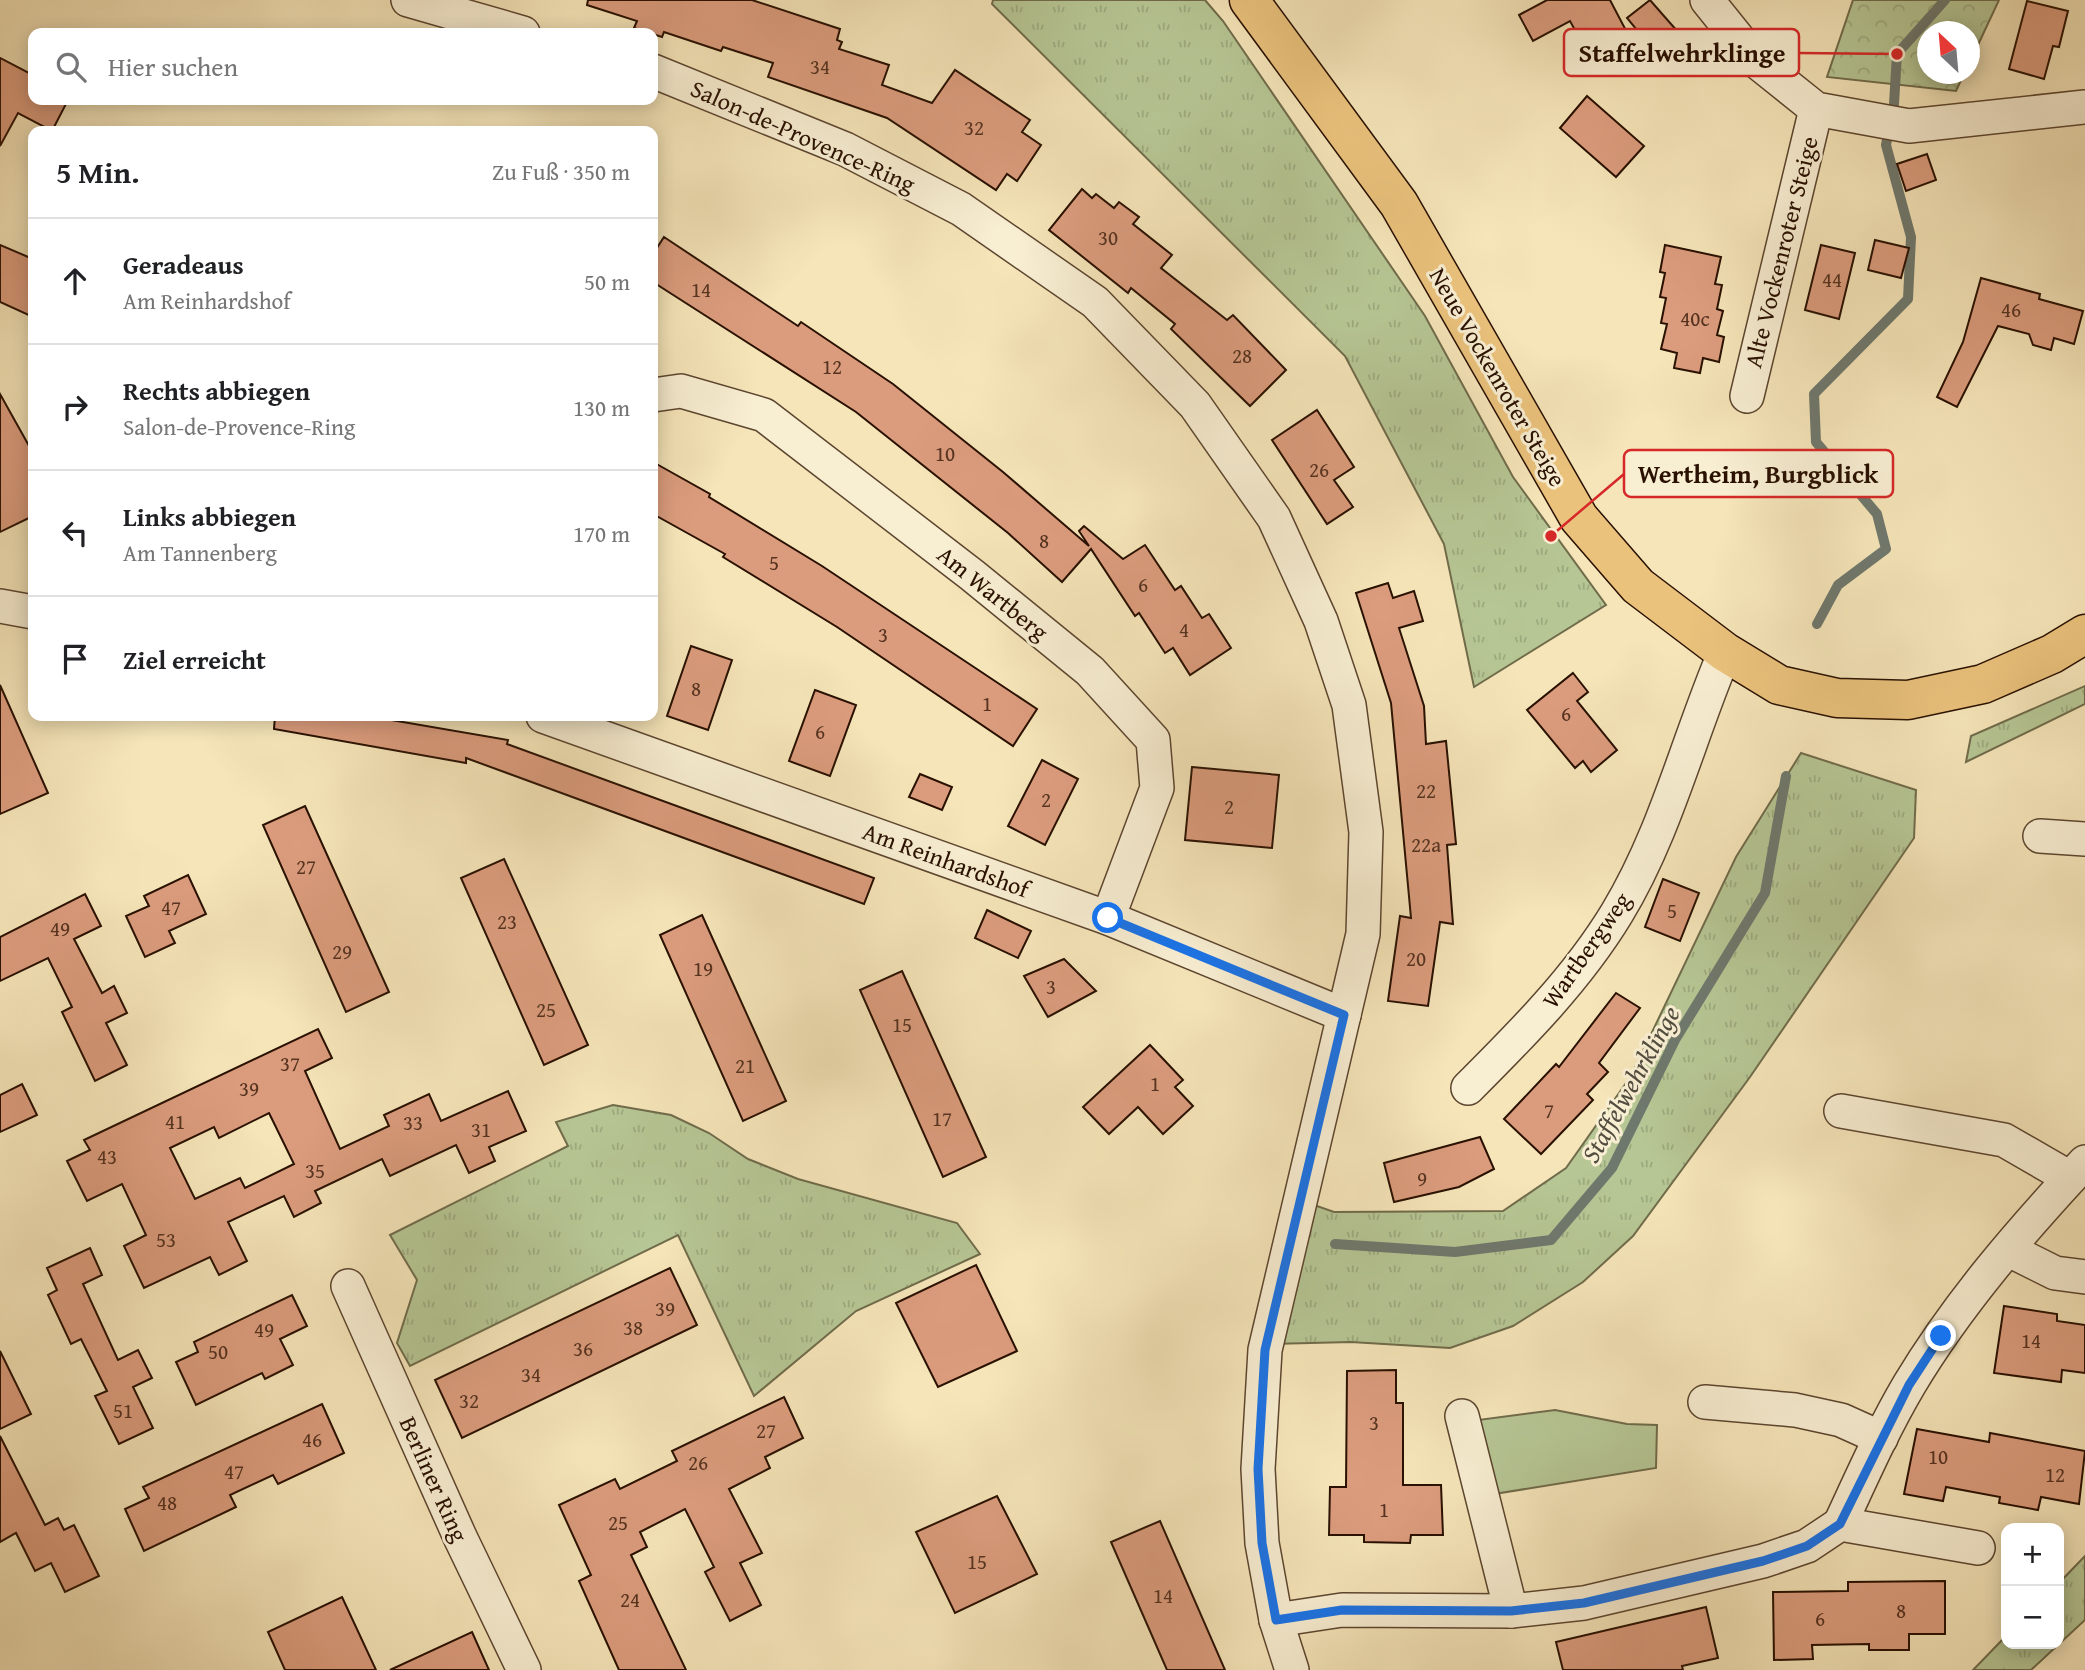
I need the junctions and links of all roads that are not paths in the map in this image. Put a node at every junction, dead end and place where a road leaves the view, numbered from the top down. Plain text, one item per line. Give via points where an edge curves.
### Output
1 (408, 0) edge
2 (1249, 0) edge
3 (1707, 0) edge
4 (506, 28) edge
5 (658, 73) edge
6 (2085, 107) edge
7 (1816, 109) junction
8 (658, 395) edge
9 (1747, 396) dead end
10 (0, 606) edge
11 (28, 611) edge
12 (2085, 634) edge
13 (1726, 652) junction
14 (557, 721) edge
15 (2040, 836) dead end
16 (2085, 839) edge
17 (1108, 918) junction
18 (1344, 1015) junction
19 (1468, 1088) dead end
20 (1841, 1111) dead end
21 (2078, 1170) edge
22 (2009, 1250) junction
23 (2085, 1277) edge
24 (348, 1286) dead end
25 (1705, 1402) dead end
26 (1462, 1416) dead end
27 (1881, 1438) junction
28 (1840, 1524) junction
29 (1978, 1548) dead end
30 (1511, 1611) junction
31 (1276, 1620) junction
32 (524, 1670) edge
33 (1292, 1670) edge

1 - 4 street
2 - 13 main road, Neue Vockenroter Steige via 1399,204 1579,518 1638,586
3 - 7 street, Alte Vockenroter Steige via 1756,61
5 - 18 street, Salon-de-Provence-Ring via 845,149 961,209 1095,302 1195,405 1274,518 1321,621 1349,705 1366,832 1363,934
6 - 7 street, Alte Vockenroter Steige via 1909,126
7 - 9 street, Alte Vockenroter Steige
8 - 17 street, Am Wartberg via 681,391 764,415 1090,670 1153,740 1157,788
10 - 11 street
12 - 13 main road, Neue Vockenroter Steige via 1983,684 1908,700 1837,698 1779,685
13 - 19 street, Wartbergweg via 1653,842 1617,914 1547,1008
14 - 17 street, Am Reinhardshof
15 - 16 street
17 - 18 street, Am Reinhardshof
18 - 31 street, Salon-de-Provence-Ring via 1265,1350 1259,1494 1262,1543
20 - 21 street via 2004,1140
21 - 22 street
22 - 23 street via 2056,1273
22 - 27 street via 1974,1287 1909,1385
24 - 32 street, Berliner Ring
25 - 27 street via 1795,1410 1841,1420
26 - 30 street
27 - 28 street
28 - 29 street
28 - 30 street via 1807,1546 1763,1561 1584,1603
30 - 31 street via 1342,1610
31 - 33 street, Salon-de-Provence-Ring

